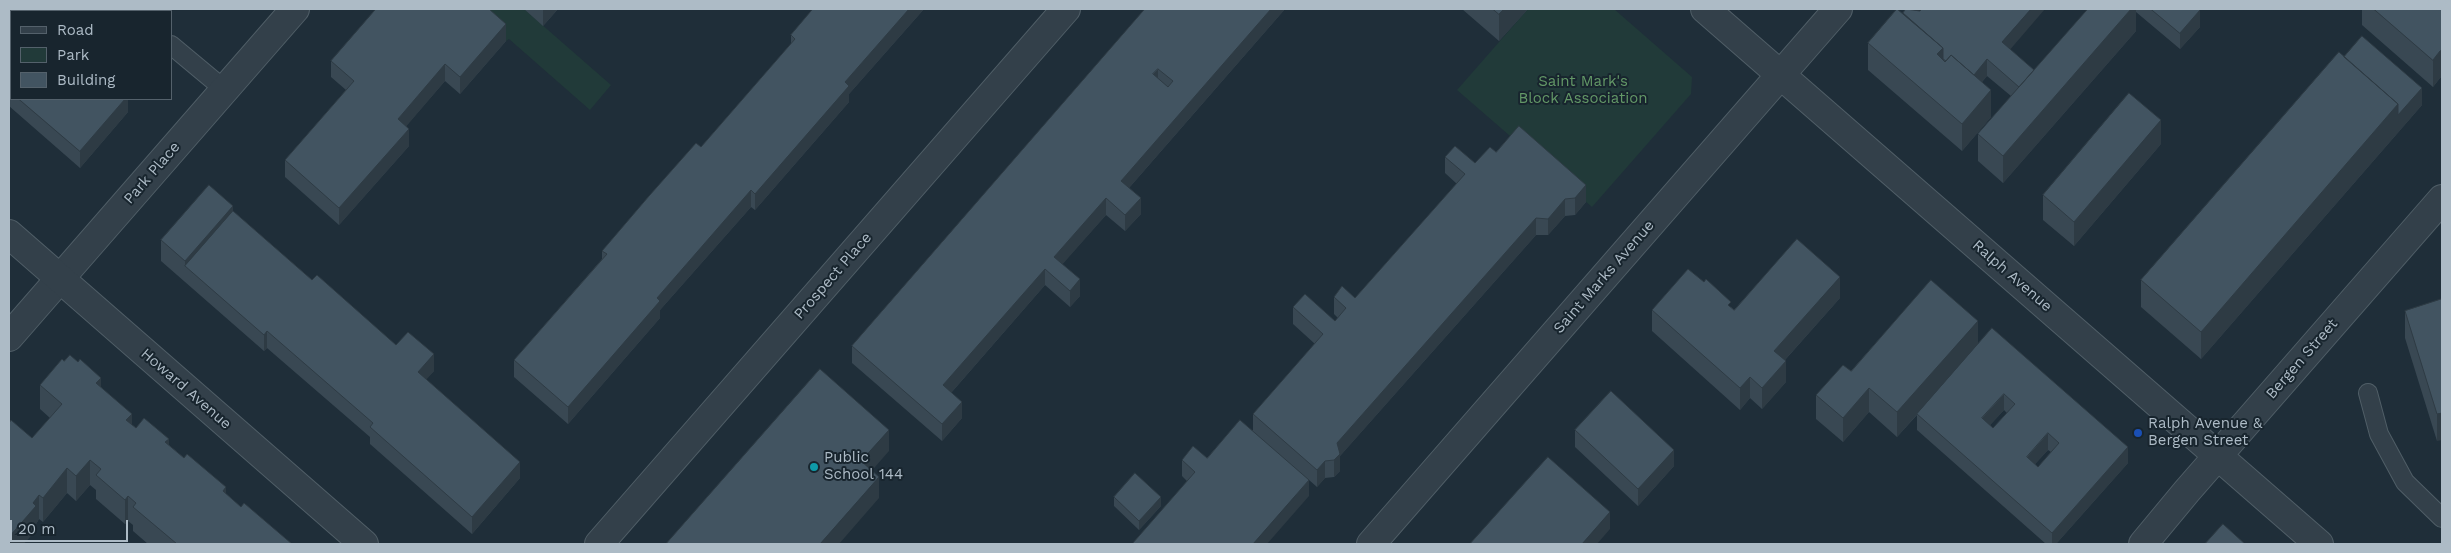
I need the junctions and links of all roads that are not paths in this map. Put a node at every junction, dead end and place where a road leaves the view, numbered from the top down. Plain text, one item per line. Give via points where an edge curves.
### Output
1 (295, 9) edge
2 (1066, 9) edge
3 (1705, 9) edge
4 (1838, 9) edge
5 (172, 46) edge
6 (1780, 75) junction
7 (225, 90) junction
8 (2438, 212) edge
9 (9, 234) edge
10 (60, 278) junction
11 (9, 337) edge
12 (2368, 393) dead end
13 (2218, 456) junction
14 (2442, 518) edge
15 (364, 544) edge
16 (599, 544) edge
17 (1371, 544) edge
18 (2143, 544) edge
19 (2319, 544) edge

1 - 7 street, Park Place
2 - 16 street, Prospect Place
3 - 6 street, Ralph Avenue
4 - 6 street, Saint Marks Avenue
5 - 7 lane
6 - 13 street, Ralph Avenue
6 - 17 street, Saint Marks Avenue
7 - 10 street, Park Place
8 - 13 street, Bergen Street
9 - 10 street, Howard Avenue
10 - 11 street, Park Place
10 - 15 street, Howard Avenue
12 - 14 lane via 2380,434 2405,482
13 - 18 street, Bergen Street
13 - 19 street, Ralph Avenue

